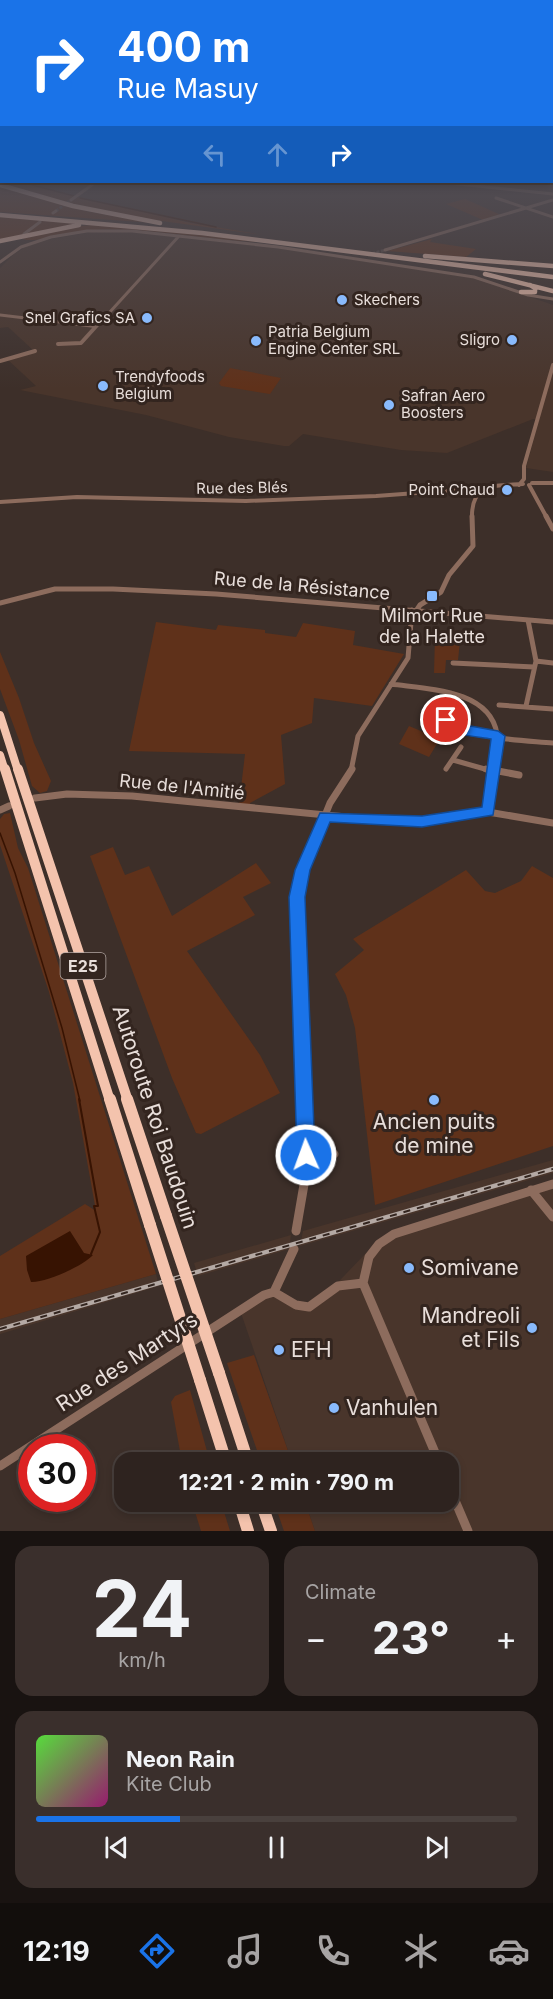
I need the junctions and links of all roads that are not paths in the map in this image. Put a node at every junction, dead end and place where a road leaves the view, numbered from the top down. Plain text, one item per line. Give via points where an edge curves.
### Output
1 (24, 246) edge
2 (169, 246) edge
3 (260, 246) edge
4 (304, 246) edge
5 (341, 246) edge
6 (398, 246) edge
7 (385, 250) tunnel mouth
8 (401, 254) junction
9 (365, 255) tunnel mouth
10 (357, 259) junction
11 (426, 261) junction
12 (0, 262) edge
13 (553, 266) edge
14 (553, 275) edge
15 (527, 284) junction
16 (553, 291) edge
17 (521, 292) junction
18 (553, 298) edge
19 (1, 316) edge
20 (96, 326) junction
21 (58, 344) dead end
22 (36, 351) dead end
23 (0, 361) edge
24 (553, 365) edge
25 (525, 483) junction
26 (553, 483) edge
27 (484, 488) junction
28 (0, 502) edge
29 (553, 529) edge
30 (0, 603) edge
31 (414, 610) junction
32 (529, 622) junction
33 (553, 624) edge
34 (453, 663) dead end
35 (553, 663) edge
36 (535, 664) junction
37 (392, 684) junction
38 (499, 705) dead end
39 (526, 706) junction
40 (553, 709) edge
41 (0, 716) edge
42 (446, 720) dead end
43 (498, 736) junction
44 (553, 743) edge
45 (461, 747) dead end
46 (0, 755) edge
47 (453, 760) junction
48 (446, 769) dead end
49 (493, 770) junction
50 (519, 775) dead end
51 (35, 798) dead end
52 (9, 806) dead end
53 (0, 810) edge
54 (488, 812) junction
55 (325, 817) junction
56 (553, 823) edge
57 (334, 1154) dead end
58 (306, 1155) junction
59 (553, 1184) edge
60 (531, 1190) junction
61 (553, 1217) edge
62 (296, 1231) dead end
63 (294, 1249) dead end
64 (363, 1283) junction
65 (274, 1292) junction
66 (200, 1380) joint
67 (223, 1452) edge
68 (245, 1452) edge
69 (435, 1452) edge
70 (0, 1466) edge
71 (459, 1510) edge
72 (242, 1512) edge
73 (264, 1512) edge
74 (248, 1531) edge
75 (271, 1531) edge
76 (468, 1531) edge

1 - 12 street
2 - 20 street
3 - 10 street
4 - 11 highway
5 - 8 highway
6 - 7 street
8 - 13 highway
8 - 14 highway
9 - 10 street
10 - 17 street via 474,277
11 - 14 highway
11 - 15 highway
15 - 16 highway
15 - 17 highway via 535,291
17 - 18 street
19 - 20 street
20 - 21 street via 76,345
22 - 23 street
24 - 25 street via 524,471
25 - 26 street, Rue des Blés
25 - 27 street, Rue des Blés
25 - 29 street
27 - 28 street, Rue des Blés via 246,501 77,497
27 - 31 street via 472,505 473,546 449,575 441,592
30 - 31 street, Rue de la Résistance via 67,588 201,593
31 - 32 street, Rue de la Résistance
31 - 37 street via 408,658
32 - 33 street, Rue de la Résistance
32 - 36 street
34 - 36 street
35 - 36 street
36 - 39 street
37 - 43 street via 477,702 495,719
37 - 55 street via 358,736 351,772 334,795
38 - 39 street
39 - 40 street
41 - 68 highway, Autoroute Roi Baudouin / E25, bridge
42 - 43 street via 463,730
43 - 44 street
43 - 49 street
45 - 47 street
46 - 66 highway, Autoroute Roi Baudouin / E25, bridge
47 - 48 street
47 - 49 street
49 - 50 street
49 - 54 street
51 - 55 street, Rue de l'Amitié via 67,794 132,796
52 - 53 street
54 - 55 street, Rue de l'Amitié via 422,822
54 - 56 street, Rue de l'Amitié
55 - 58 street via 303,870 297,897
57 - 58 street
58 - 62 street
59 - 60 street
60 - 61 street
60 - 64 street via 386,1237 373,1249 363,1272
63 - 65 street
64 - 65 street via 332,1288 320,1301 304,1307
64 - 69 street
65 - 70 street, Rue des Martyrs
66 - 67 highway, Autoroute Roi Baudouin / E25
71 - 76 street
72 - 74 highway
73 - 75 highway

